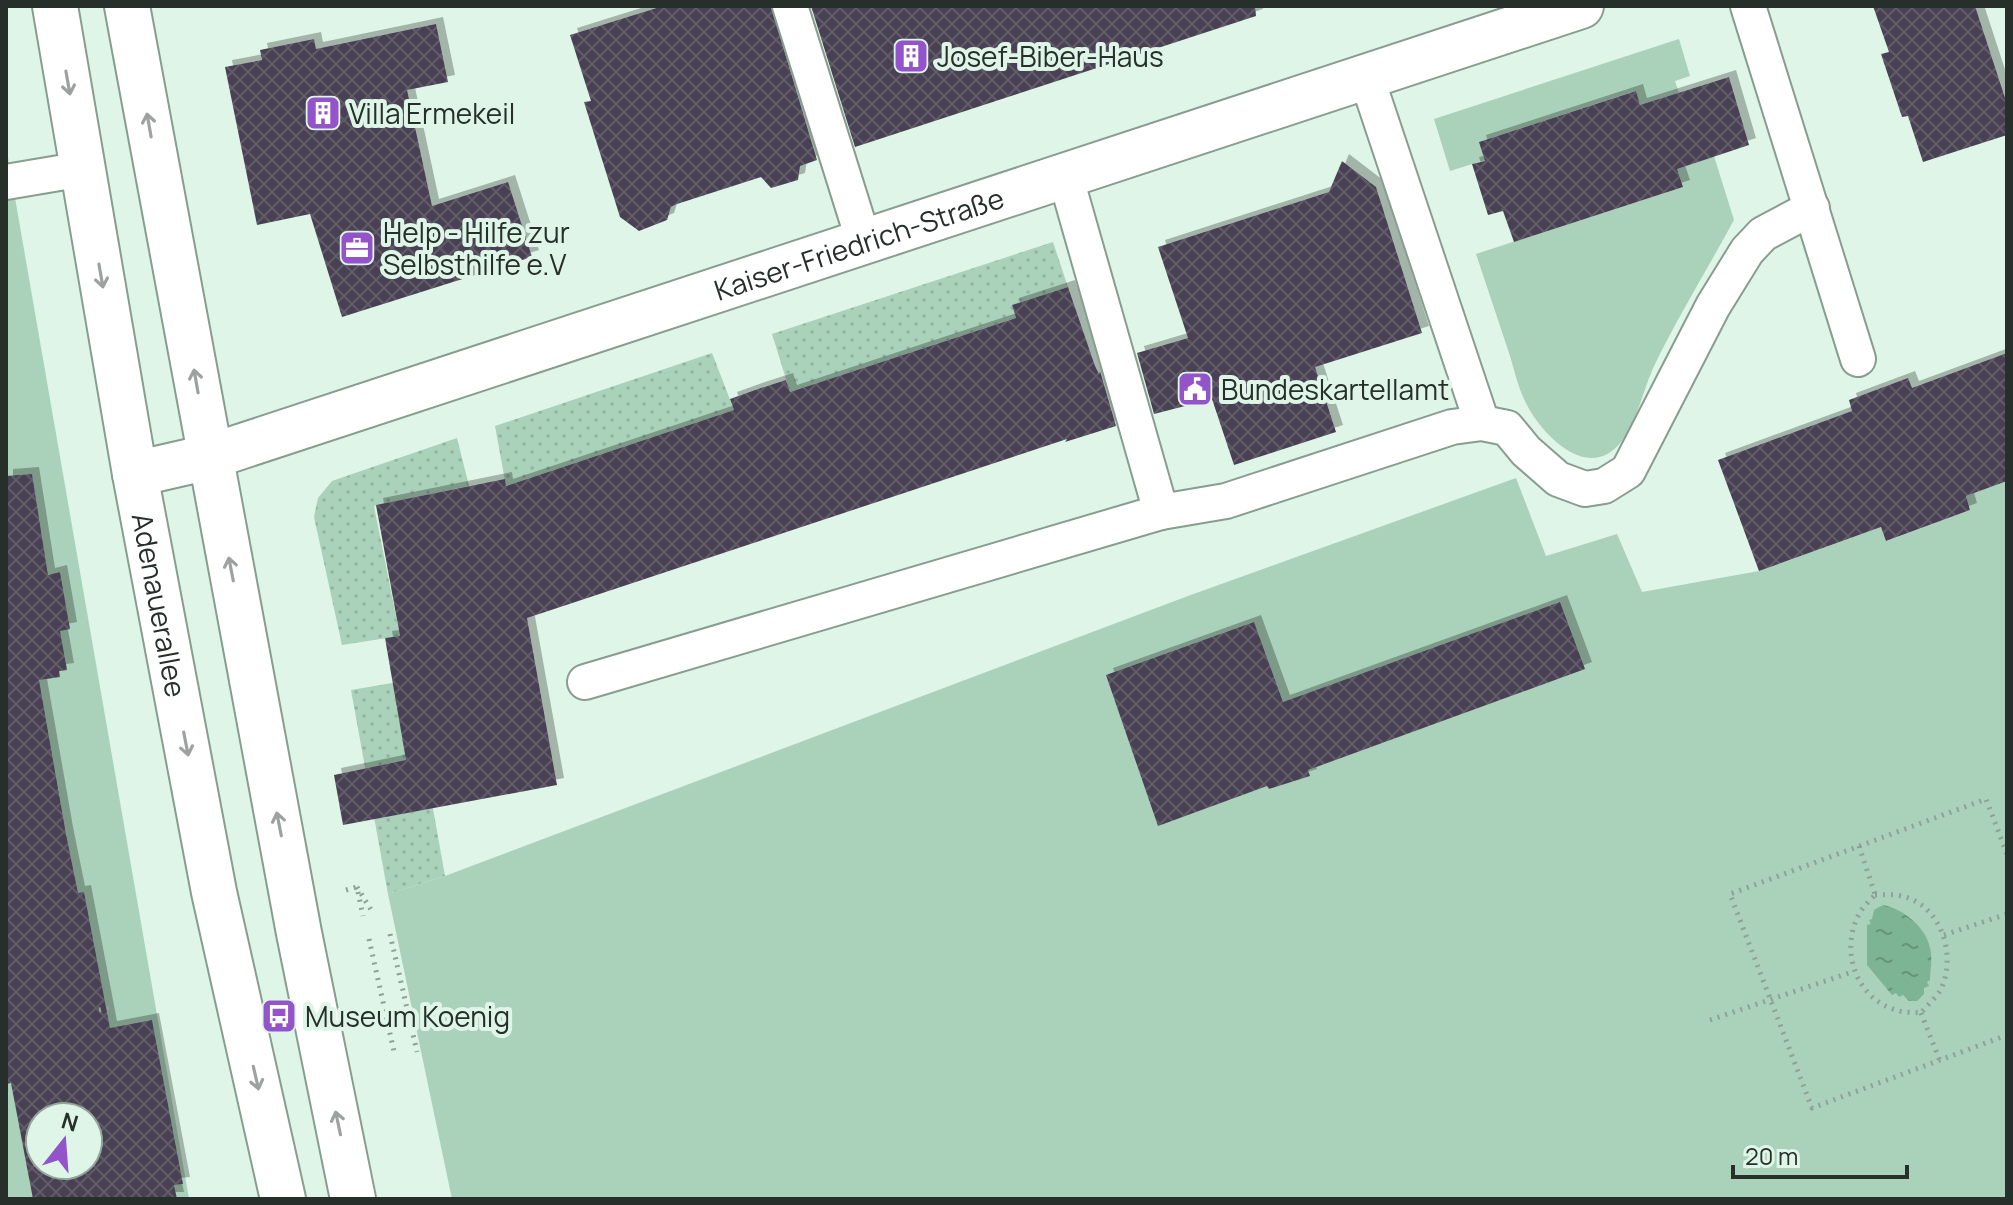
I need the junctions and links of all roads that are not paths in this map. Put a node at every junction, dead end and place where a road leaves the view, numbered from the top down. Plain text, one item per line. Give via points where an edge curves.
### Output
1 (55, 6) edge
2 (127, 6) edge
3 (790, 6) edge
4 (1581, 6) edge
5 (1748, 6) edge
6 (1366, 76) junction
7 (83, 169) junction
8 (1065, 175) junction
9 (6, 182) edge
10 (1812, 208) junction
11 (864, 242) junction
12 (1858, 359) dead end
13 (1482, 423) junction
14 (209, 457) junction
15 (135, 474) junction
16 (1161, 512) junction
17 (585, 682) dead end
18 (283, 1199) edge
19 (353, 1199) edge

1 -> 7 main road, Adenauerallee
14 -> 2 main road
3 - 11 lane
4 - 6 main road, Kaiser-Friedrich-Straße
5 - 10 lane
6 - 8 main road, Kaiser-Friedrich-Straße
6 - 13 lane
7 - 9 lane
7 -> 15 main road, Adenauerallee
8 - 11 main road, Kaiser-Friedrich-Straße
8 - 16 lane
10 - 12 lane
10 - 13 lane via 1763,234 1747,251 1628,471 1604,486 1585,489 1558,479 1507,428
11 - 14 main road, Kaiser-Friedrich-Straße
13 - 16 lane via 1452,427 1226,501
14 - 15 main road, Kaiser-Friedrich-Straße
19 -> 14 main road
15 -> 18 main road, Adenauerallee via 214,892
16 - 17 lane

